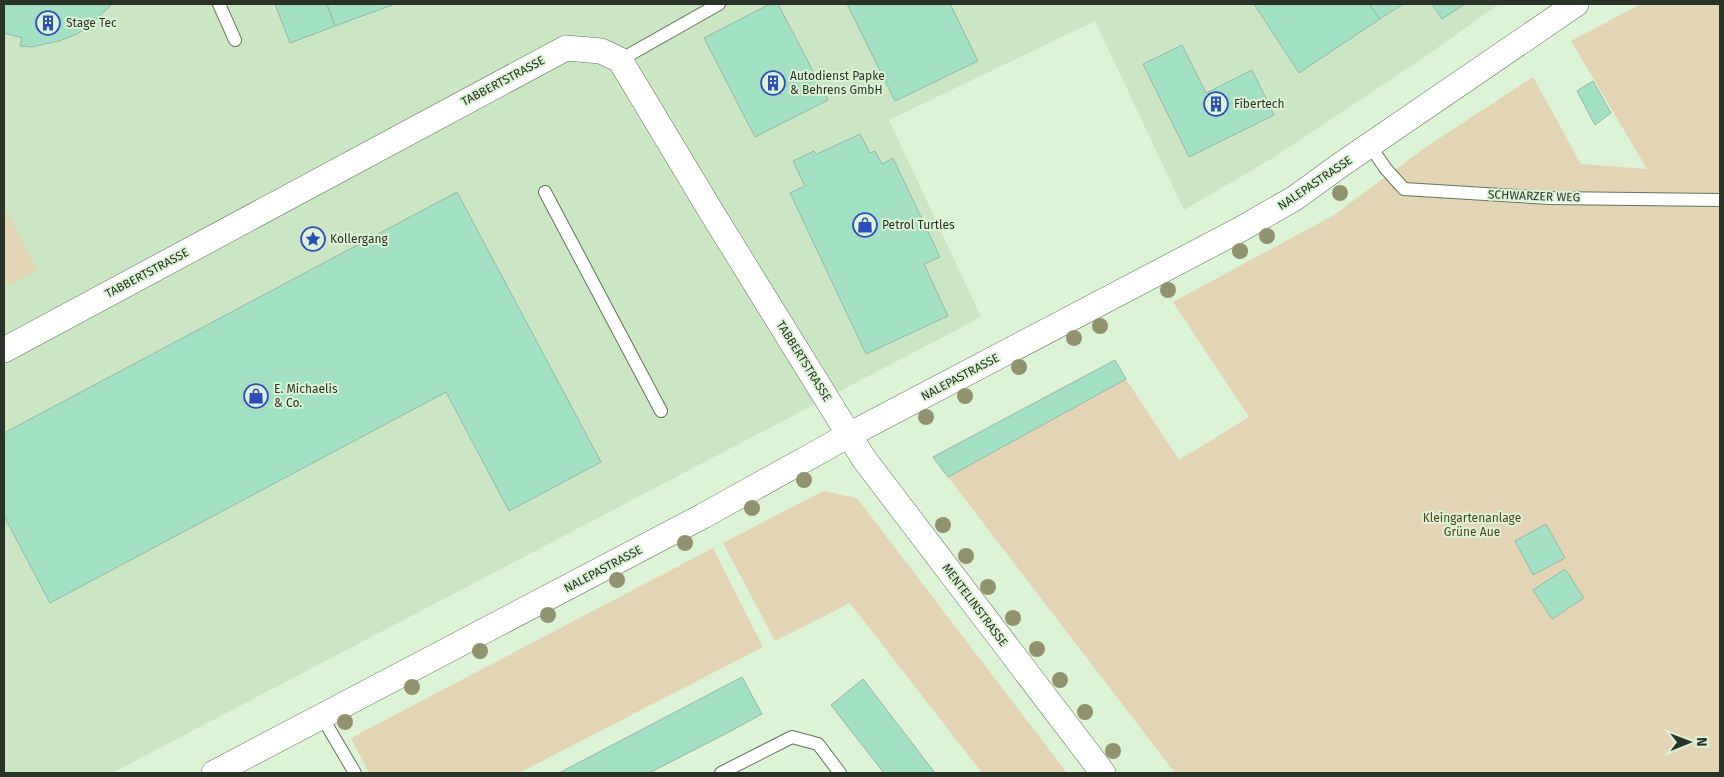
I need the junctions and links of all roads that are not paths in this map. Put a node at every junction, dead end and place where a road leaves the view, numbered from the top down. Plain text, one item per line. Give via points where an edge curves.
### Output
1 (219, 4) edge
2 (719, 4) edge
3 (1576, 4) edge
4 (235, 40) dead end
5 (620, 60) junction
6 (1370, 146) junction
7 (545, 192) dead end
8 (1720, 200) edge
9 (4, 350) edge
10 (661, 411) dead end
11 (849, 435) junction
12 (322, 717) junction
13 (214, 773) edge
14 (355, 773) edge
15 (720, 773) edge
16 (840, 773) edge
17 (1104, 773) edge

1 - 4 lane
2 - 5 lane
3 - 6 street, NALEPASTRASSE
5 - 9 street, TABBERTSTRASSE via 601,51 566,48
5 - 11 street, TABBERTSTRASSE
6 - 8 lane, SCHWARZER WEG via 1404,189 1549,198
6 - 11 street, NALEPASTRASSE via 1295,198 1241,229
7 - 10 lane
11 - 12 street, NALEPASTRASSE via 703,516
11 - 17 street, MENTELINSTRASSE
12 - 13 street, NALEPASTRASSE
12 - 14 lane
15 - 16 lane via 792,737 818,744

